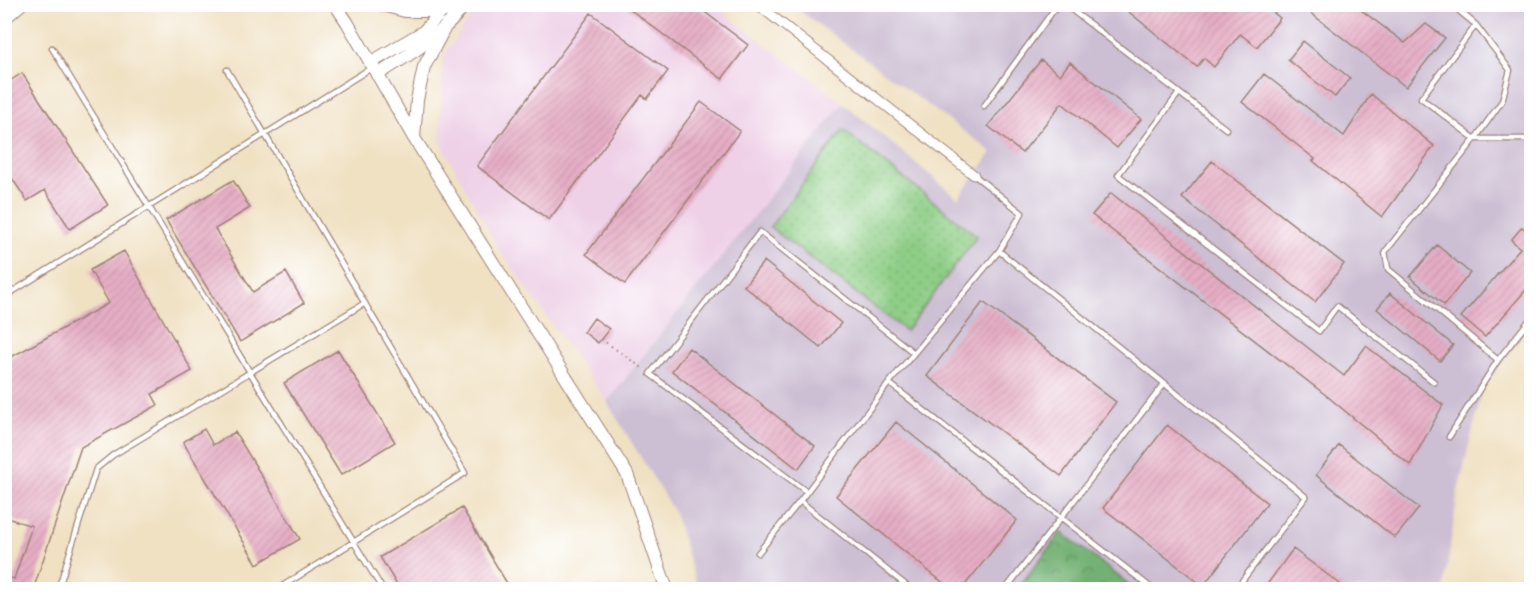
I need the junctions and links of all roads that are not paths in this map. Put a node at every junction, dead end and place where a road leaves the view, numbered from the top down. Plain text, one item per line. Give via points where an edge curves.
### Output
1 (21, 4) edge
2 (335, 4) edge
3 (379, 4) edge
4 (465, 4) edge
5 (757, 4) edge
6 (1058, 4) edge
7 (1064, 4) edge
8 (1451, 4) edge
9 (447, 8) edge
10 (4, 19) edge
11 (446, 25) junction
12 (1476, 25) junction
13 (52, 48) dead end
14 (373, 69) junction
15 (227, 70) dead end
16 (1179, 93) junction
17 (984, 106) dead end
18 (1226, 129) dead end
19 (265, 134) junction
20 (414, 138) junction
21 (1475, 139) junction
22 (1532, 145) edge
23 (974, 176) joint
24 (149, 207) junction
25 (999, 251) junction
26 (4, 297) edge
27 (365, 303) junction
28 (1532, 317) edge
29 (914, 353) junction
30 (1498, 360) junction
31 (250, 372) junction
32 (1434, 382) dead end
33 (889, 383) junction
34 (1165, 383) junction
35 (1449, 437) dead end
36 (807, 492) junction
37 (800, 501) junction
38 (1061, 517) junction
39 (354, 542) junction
40 (758, 553) dead end
41 (277, 589) edge
42 (58, 590) edge
43 (383, 590) edge
44 (667, 590) edge
45 (912, 590) edge
46 (1005, 590) edge
47 (1154, 590) edge
48 (1234, 590) edge

1 - 10 street
2 - 14 street
3 - 9 street via 405,11
4 - 11 street
5 - 23 street
6 - 17 lane
7 - 16 lane
8 - 12 lane
9 - 14 street via 423,32
11 - 14 street via 417,49
11 - 20 street via 424,67
12 - 21 lane via 1509,70 1502,101
12 - 21 lane via 1421,98
13 - 24 lane
14 - 19 lane
14 - 20 street
15 - 19 lane
16 - 18 lane
16 - 32 lane via 1118,175 1319,331 1337,306
19 - 24 lane
19 - 27 lane
20 - 44 street via 627,474
21 - 22 lane via 1525,140
21 - 30 lane via 1385,252 1388,269
23 - 25 lane via 1022,213
24 - 26 lane
24 - 31 lane
25 - 29 lane
25 - 34 lane
27 - 31 lane
27 - 39 lane via 465,473
28 - 30 lane
29 - 33 lane
29 - 36 lane via 760,232 650,374
30 - 35 lane
31 - 39 lane
31 - 42 lane via 96,469
33 - 36 lane
33 - 38 lane
34 - 38 lane
34 - 48 lane via 1305,497
36 - 37 lane
37 - 40 lane
37 - 45 lane
38 - 46 lane
38 - 47 lane
39 - 41 lane
39 - 43 lane

